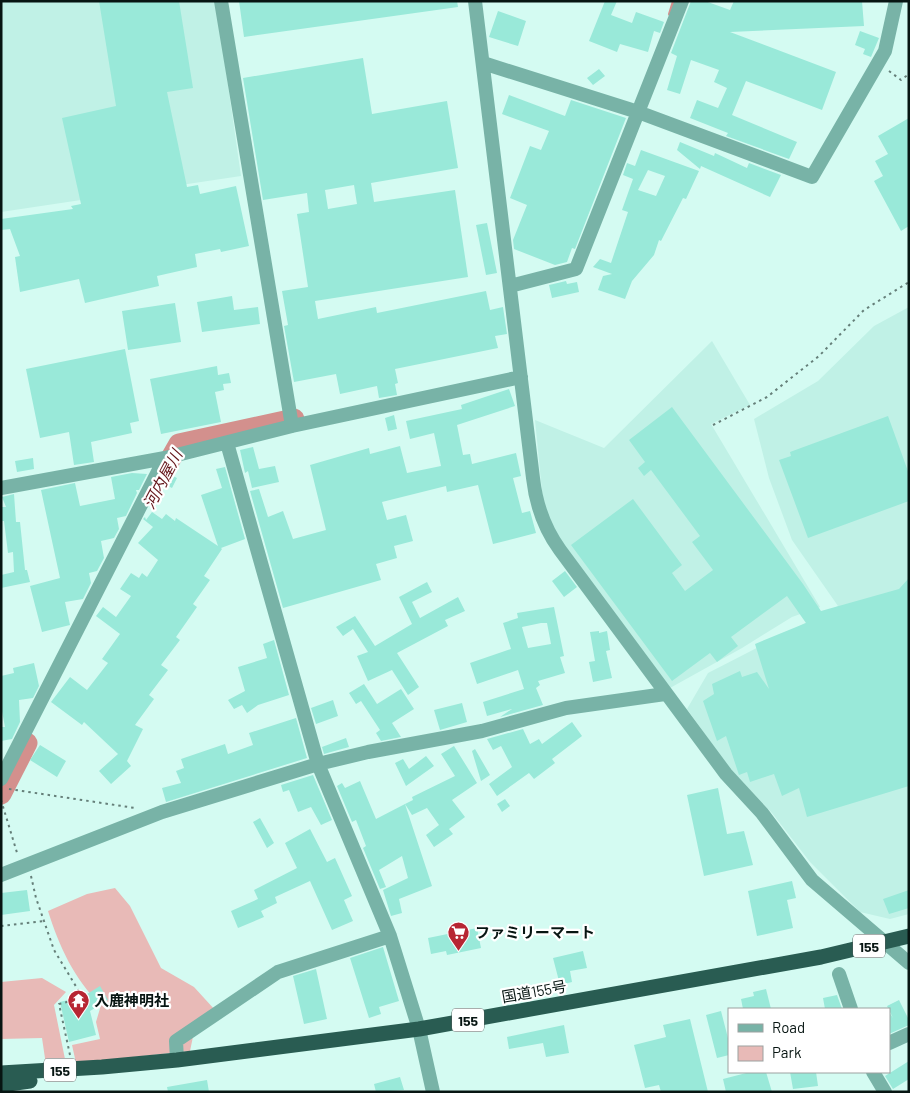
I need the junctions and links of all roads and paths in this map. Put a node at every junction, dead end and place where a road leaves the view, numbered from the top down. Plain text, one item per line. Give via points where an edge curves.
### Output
1 (221, 1) edge
2 (475, 1) edge
3 (682, 1) edge
4 (896, 1) edge
5 (878, 62) junction
6 (482, 63) junction
7 (909, 74) edge
8 (638, 112) junction
9 (909, 282) edge
10 (510, 286) junction
11 (521, 378) junction
12 (713, 425) dead end
13 (292, 426) junction
14 (227, 443) junction
15 (165, 458) junction
16 (1, 488) edge
17 (665, 694) junction
18 (318, 764) junction
19 (1, 779) edge
20 (1, 788) edge
21 (1, 800) edge
22 (162, 812) junction
23 (25, 866) junction
24 (1, 875) edge
25 (44, 921) junction
26 (1, 926) edge
27 (390, 936) junction
28 (909, 936) edge
29 (885, 942) junction
30 (909, 963) edge
31 (839, 974) dead end
32 (851, 1008) edge
33 (418, 1029) junction
34 (909, 1034) edge
35 (890, 1043) edge
36 (177, 1060) junction
37 (102, 1068) junction
38 (73, 1069) junction
39 (1, 1073) edge
40 (874, 1073) edge
41 (18, 1077) junction
42 (1, 1085) edge
43 (433, 1092) edge
44 (884, 1092) edge

1 - 13 street
2 - 6 street
3 - 8 street
4 - 5 street via 885,51
5 - 7 path via 901,80
5 - 8 street via 812,178
6 - 8 street
6 - 10 street
8 - 10 street via 576,269
9 - 12 path via 864,310 820,356 767,397
10 - 11 street
11 - 13 street
11 - 17 street via 535,494 546,528
13 - 14 street
14 - 15 street
14 - 18 street
15 - 16 street
15 - 19 street
17 - 18 street via 566,708 482,731
17 - 29 street via 807,873
18 - 22 street
18 - 27 street
20 - 22 path
21 - 23 path
22 - 23 street
23 - 24 street
23 - 25 path
25 - 26 path
25 - 38 path via 54,950 83,998 59,1004
27 - 33 street
27 - 36 street via 278,972 176,1041
28 - 29 highway, 国道155号 / 155
29 - 30 street
29 - 33 highway, 国道155号 / 155 via 821,957
31 - 32 street
33 - 36 highway, 国道155号 / 155
33 - 43 street
34 - 35 street
36 - 37 highway, 国道155号 / 155
37 - 38 highway, 国道155号 / 155
37 - 41 highway, 国道155号 / 155
38 - 41 highway, 国道155号 / 155
39 - 41 highway, 国道155号 / 155
40 - 44 street
41 - 42 highway, 国道155号 / 155

